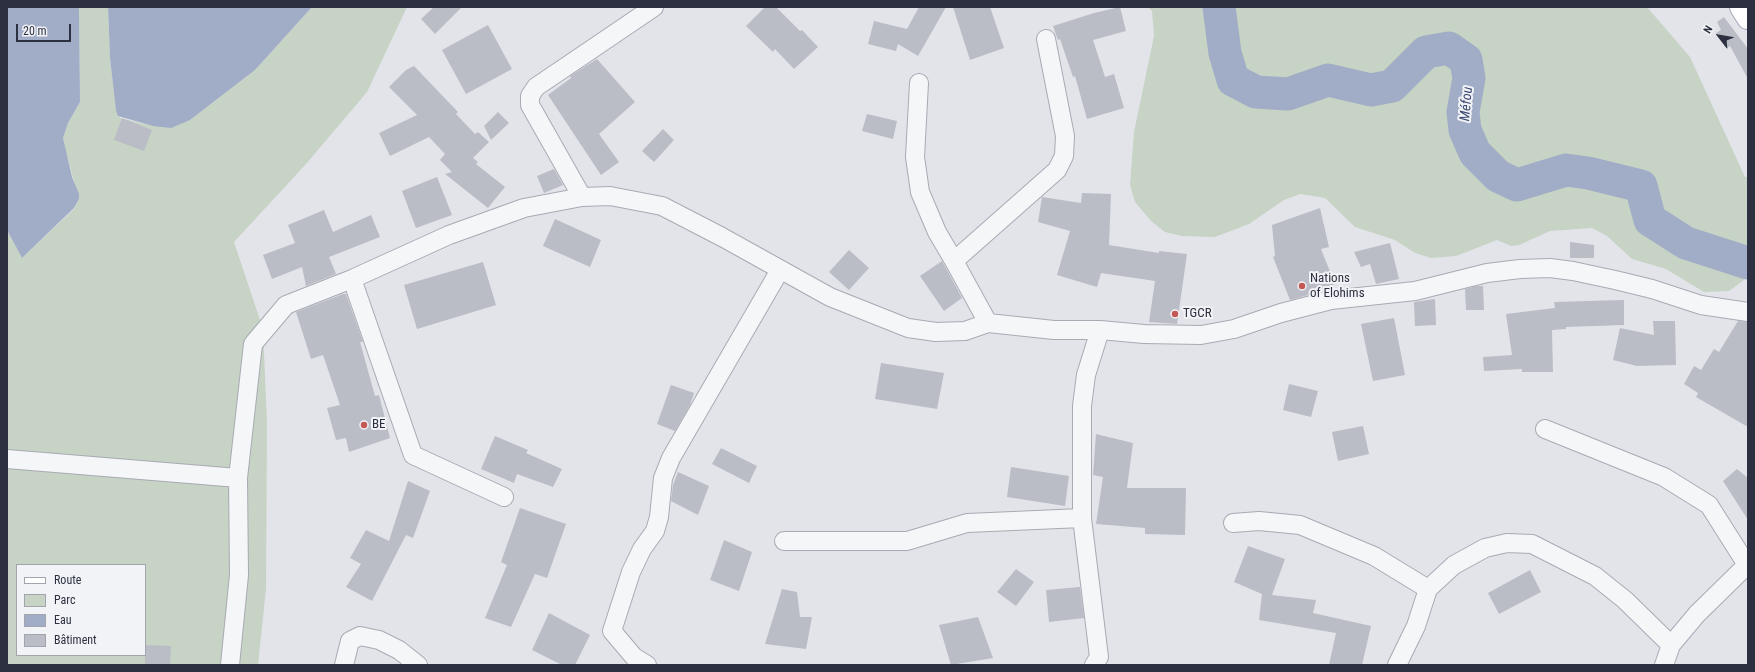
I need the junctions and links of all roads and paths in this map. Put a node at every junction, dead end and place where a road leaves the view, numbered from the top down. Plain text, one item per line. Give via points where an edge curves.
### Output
1 (654, 7) edge
2 (1741, 7) edge
3 (1748, 18) edge
4 (1046, 39) dead end
5 (919, 82) dead end
6 (582, 197) junction
7 (954, 261) junction
8 (780, 270) junction
9 (352, 279) junction
10 (1748, 312) edge
11 (988, 323) junction
12 (1100, 330) junction
13 (1545, 429) dead end
14 (7, 459) edge
15 (238, 478) junction
16 (504, 497) dead end
17 (1082, 518) junction
18 (956, 519) dead end
19 (1233, 523) dead end
20 (784, 541) dead end
21 (1747, 564) edge
22 (1428, 589) junction
23 (1671, 645) junction
24 (1397, 663) edge
25 (230, 665) edge
26 (344, 665) edge
27 (418, 665) edge
28 (647, 665) edge
29 (1094, 665) edge
30 (1664, 665) edge

1 - 6 street via 536,87 530,96 530,105
2 - 3 main road
4 - 7 street via 1065,136 1064,156 1057,170
5 - 7 street via 915,157 920,192 937,232
6 - 8 street via 610,196 662,206
6 - 9 street via 524,208 449,235
7 - 11 street
8 - 11 street via 830,297 908,328 936,332 965,331
8 - 28 street via 671,458 663,478 656,531 642,550 631,572 612,631 634,657
9 - 15 street via 286,305 253,344
9 - 16 street via 413,455
10 - 12 street via 1701,305 1652,289 1550,268 1487,273 1415,292 1331,300 1287,311 1234,329 1201,335
11 - 12 street via 1054,330
12 - 17 street via 1086,375 1082,406
13 - 21 street via 1664,477 1709,505
14 - 15 street
15 - 25 street via 239,575
17 - 18 street
17 - 20 street via 967,523 907,541
17 - 29 street via 1099,658
19 - 22 street via 1259,521 1300,525 1374,556
21 - 23 street via 1697,614
22 - 23 street via 1454,565 1485,548 1507,543 1532,544 1594,576 1625,600
22 - 24 street via 1416,626
23 - 30 street
26 - 27 street via 350,641 360,636 379,640 399,650

